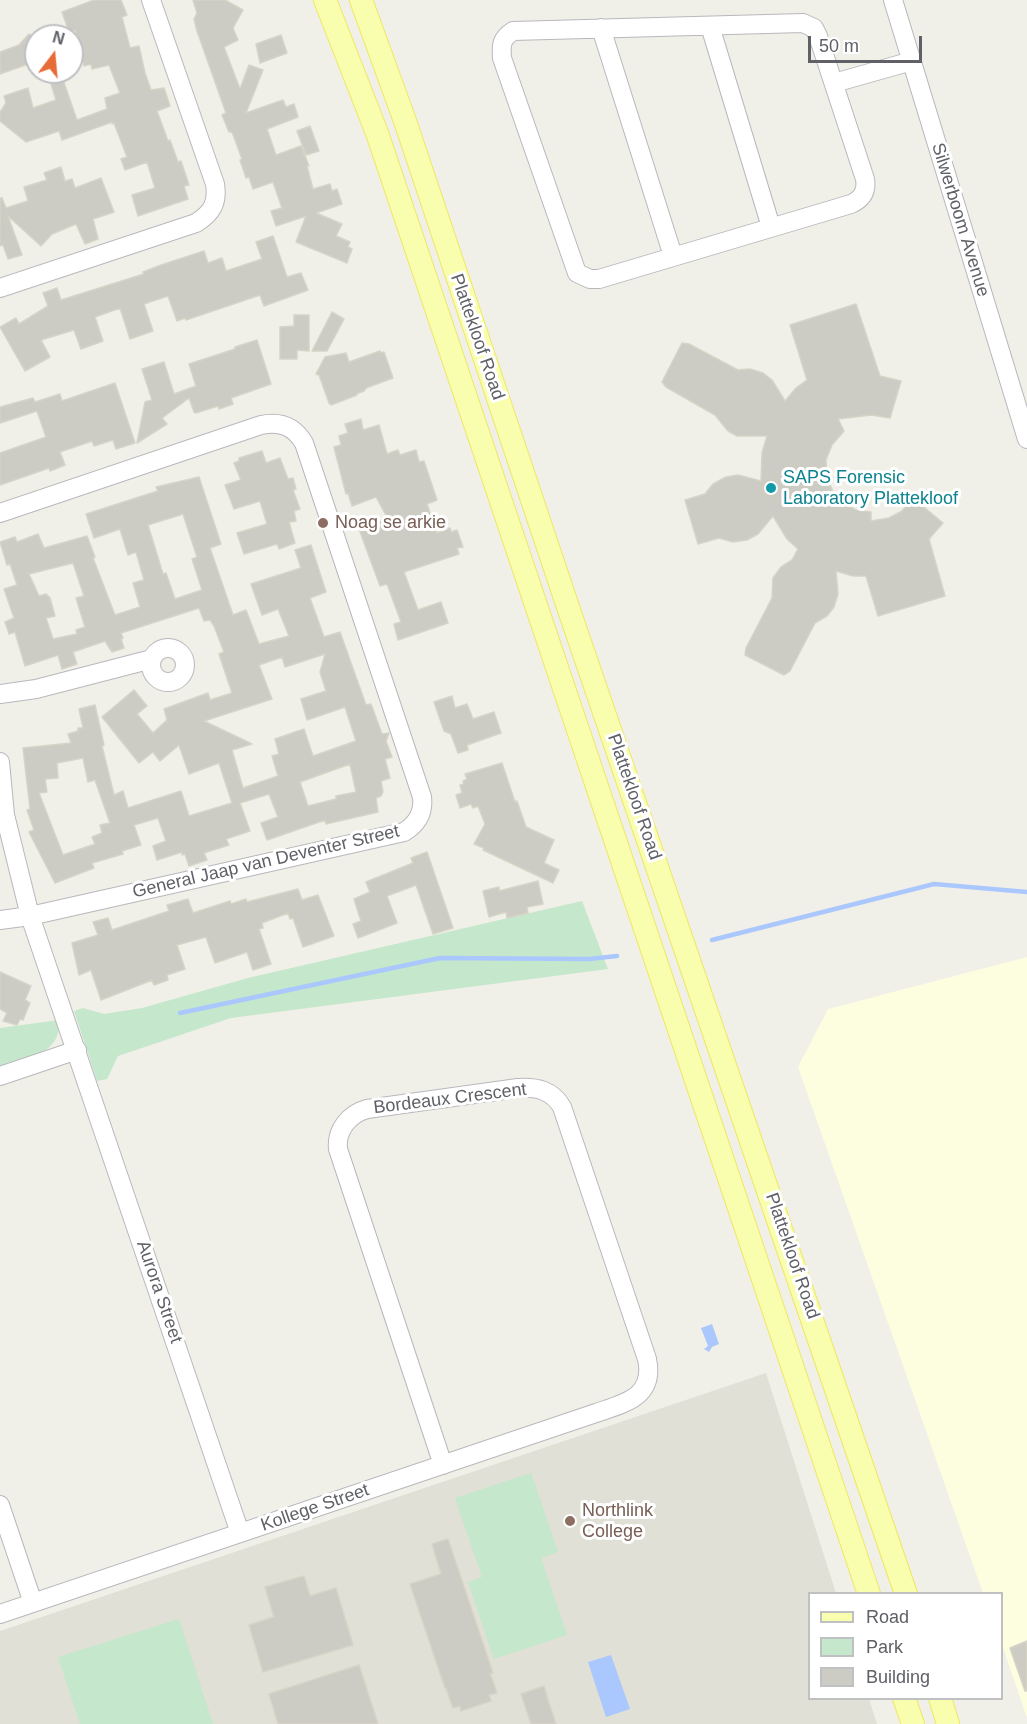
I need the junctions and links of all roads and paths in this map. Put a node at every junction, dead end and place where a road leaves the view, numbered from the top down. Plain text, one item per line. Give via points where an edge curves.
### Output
1 (151, 0) edge
2 (325, 0) edge
3 (361, 0) edge
4 (893, 0) edge
5 (710, 26) junction
6 (601, 28) junction
7 (913, 66) junction
8 (836, 89) junction
9 (771, 226) junction
10 (673, 256) junction
11 (0, 288) edge
12 (1027, 439) edge
13 (0, 513) edge
14 (152, 659) dead end
15 (0, 694) edge
16 (0, 762) edge
17 (30, 916) junction
18 (0, 920) edge
19 (77, 1050) junction
20 (0, 1076) edge
21 (630, 1401) joint
22 (443, 1465) junction
23 (0, 1504) edge
24 (240, 1533) junction
25 (869, 1592) edge
26 (906, 1592) edge
27 (33, 1603) junction
28 (0, 1614) edge
29 (905, 1700) edge
30 (940, 1700) edge
31 (913, 1724) edge
32 (948, 1724) edge

1 - 11 street via 215,184 214,207 196,223
2 - 25 main road, Plattekloof Road via 377,133
3 - 26 main road, Plattekloof Road
4 - 7 street, Silwerboom Avenue
5 - 6 street
5 - 8 street via 808,24 818,36
5 - 9 street
6 - 10 street
6 - 10 street via 513,31 501,45 502,58 577,273 599,279
7 - 8 street
7 - 12 street, Silwerboom Avenue
8 - 9 street via 865,178 864,194 851,204
9 - 10 street
13 - 17 street, General Jaap van Deventer Street via 261,425 278,423 293,429 304,443 423,806 416,824 404,832
14 - 15 street via 36,689
16 - 17 street, Aurora Street via 5,815
17 - 18 street, General Jaap van Deventer Street
17 - 19 street, Aurora Street
19 - 20 street
19 - 24 street, Aurora Street
21 - 22 street, Kollege Street
21 - 22 street, Bordeaux Crescent via 648,1380 647,1359 558,1100 543,1089 525,1088 358,1111 341,1130 338,1149
22 - 24 street, Kollege Street
23 - 27 street
24 - 27 street, Kollege Street
27 - 28 street, Kollege Street
29 - 31 main road
30 - 32 main road

